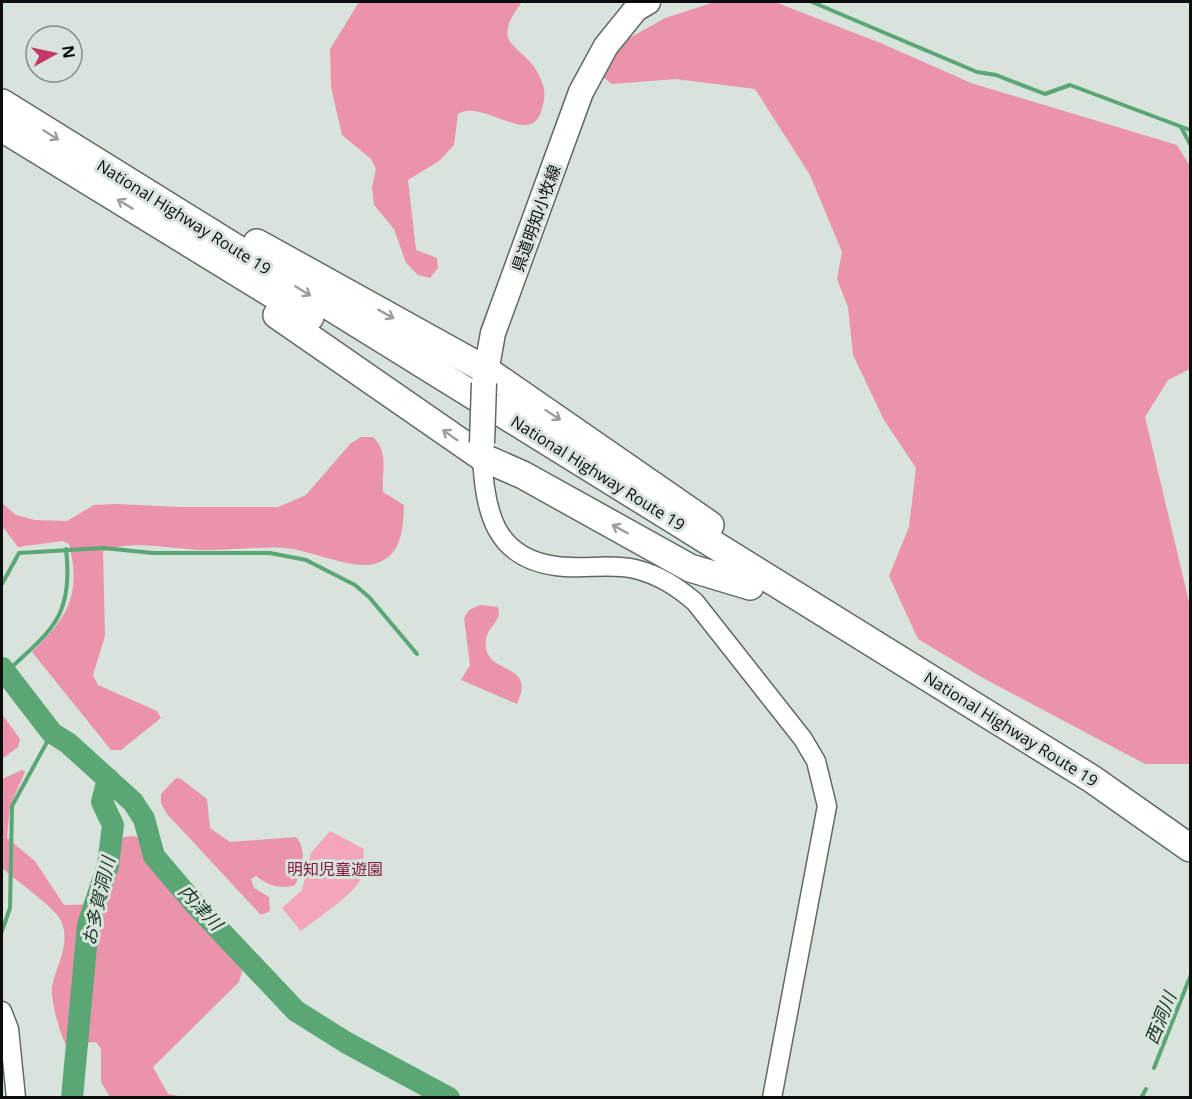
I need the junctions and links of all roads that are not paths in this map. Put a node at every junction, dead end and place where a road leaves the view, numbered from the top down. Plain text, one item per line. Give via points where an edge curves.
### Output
1 (648, 2) edge
2 (2, 103) edge
3 (2, 128) edge
4 (161, 215) junction
5 (485, 377) junction
6 (482, 450) junction
7 (752, 578) junction
8 (1191, 848) edge
9 (1191, 868) edge
10 (2, 1011) edge
11 (16, 1098) edge
12 (772, 1098) edge

1 - 5 main road, 県道明知小牧線 via 636,9 606,46 581,92 493,333
2 -> 4 highway, National Highway Route 19
4 -> 3 highway, National Highway Route 19
4 -> 5 highway via 266,247
6 -> 4 highway via 245,293
4 - 7 highway, National Highway Route 19
5 - 6 main road, 県道明知小牧線, bridge
5 -> 7 highway via 707,523
7 -> 6 highway via 690,568
6 - 12 street via 484,492 492,523 506,543 527,559 556,566 632,568 673,584 694,602 803,739 816,761 827,806
7 - 8 highway, National Highway Route 19 via 1092,779
7 - 9 highway, National Highway Route 19 via 1080,790
10 - 11 street via 9,1029

